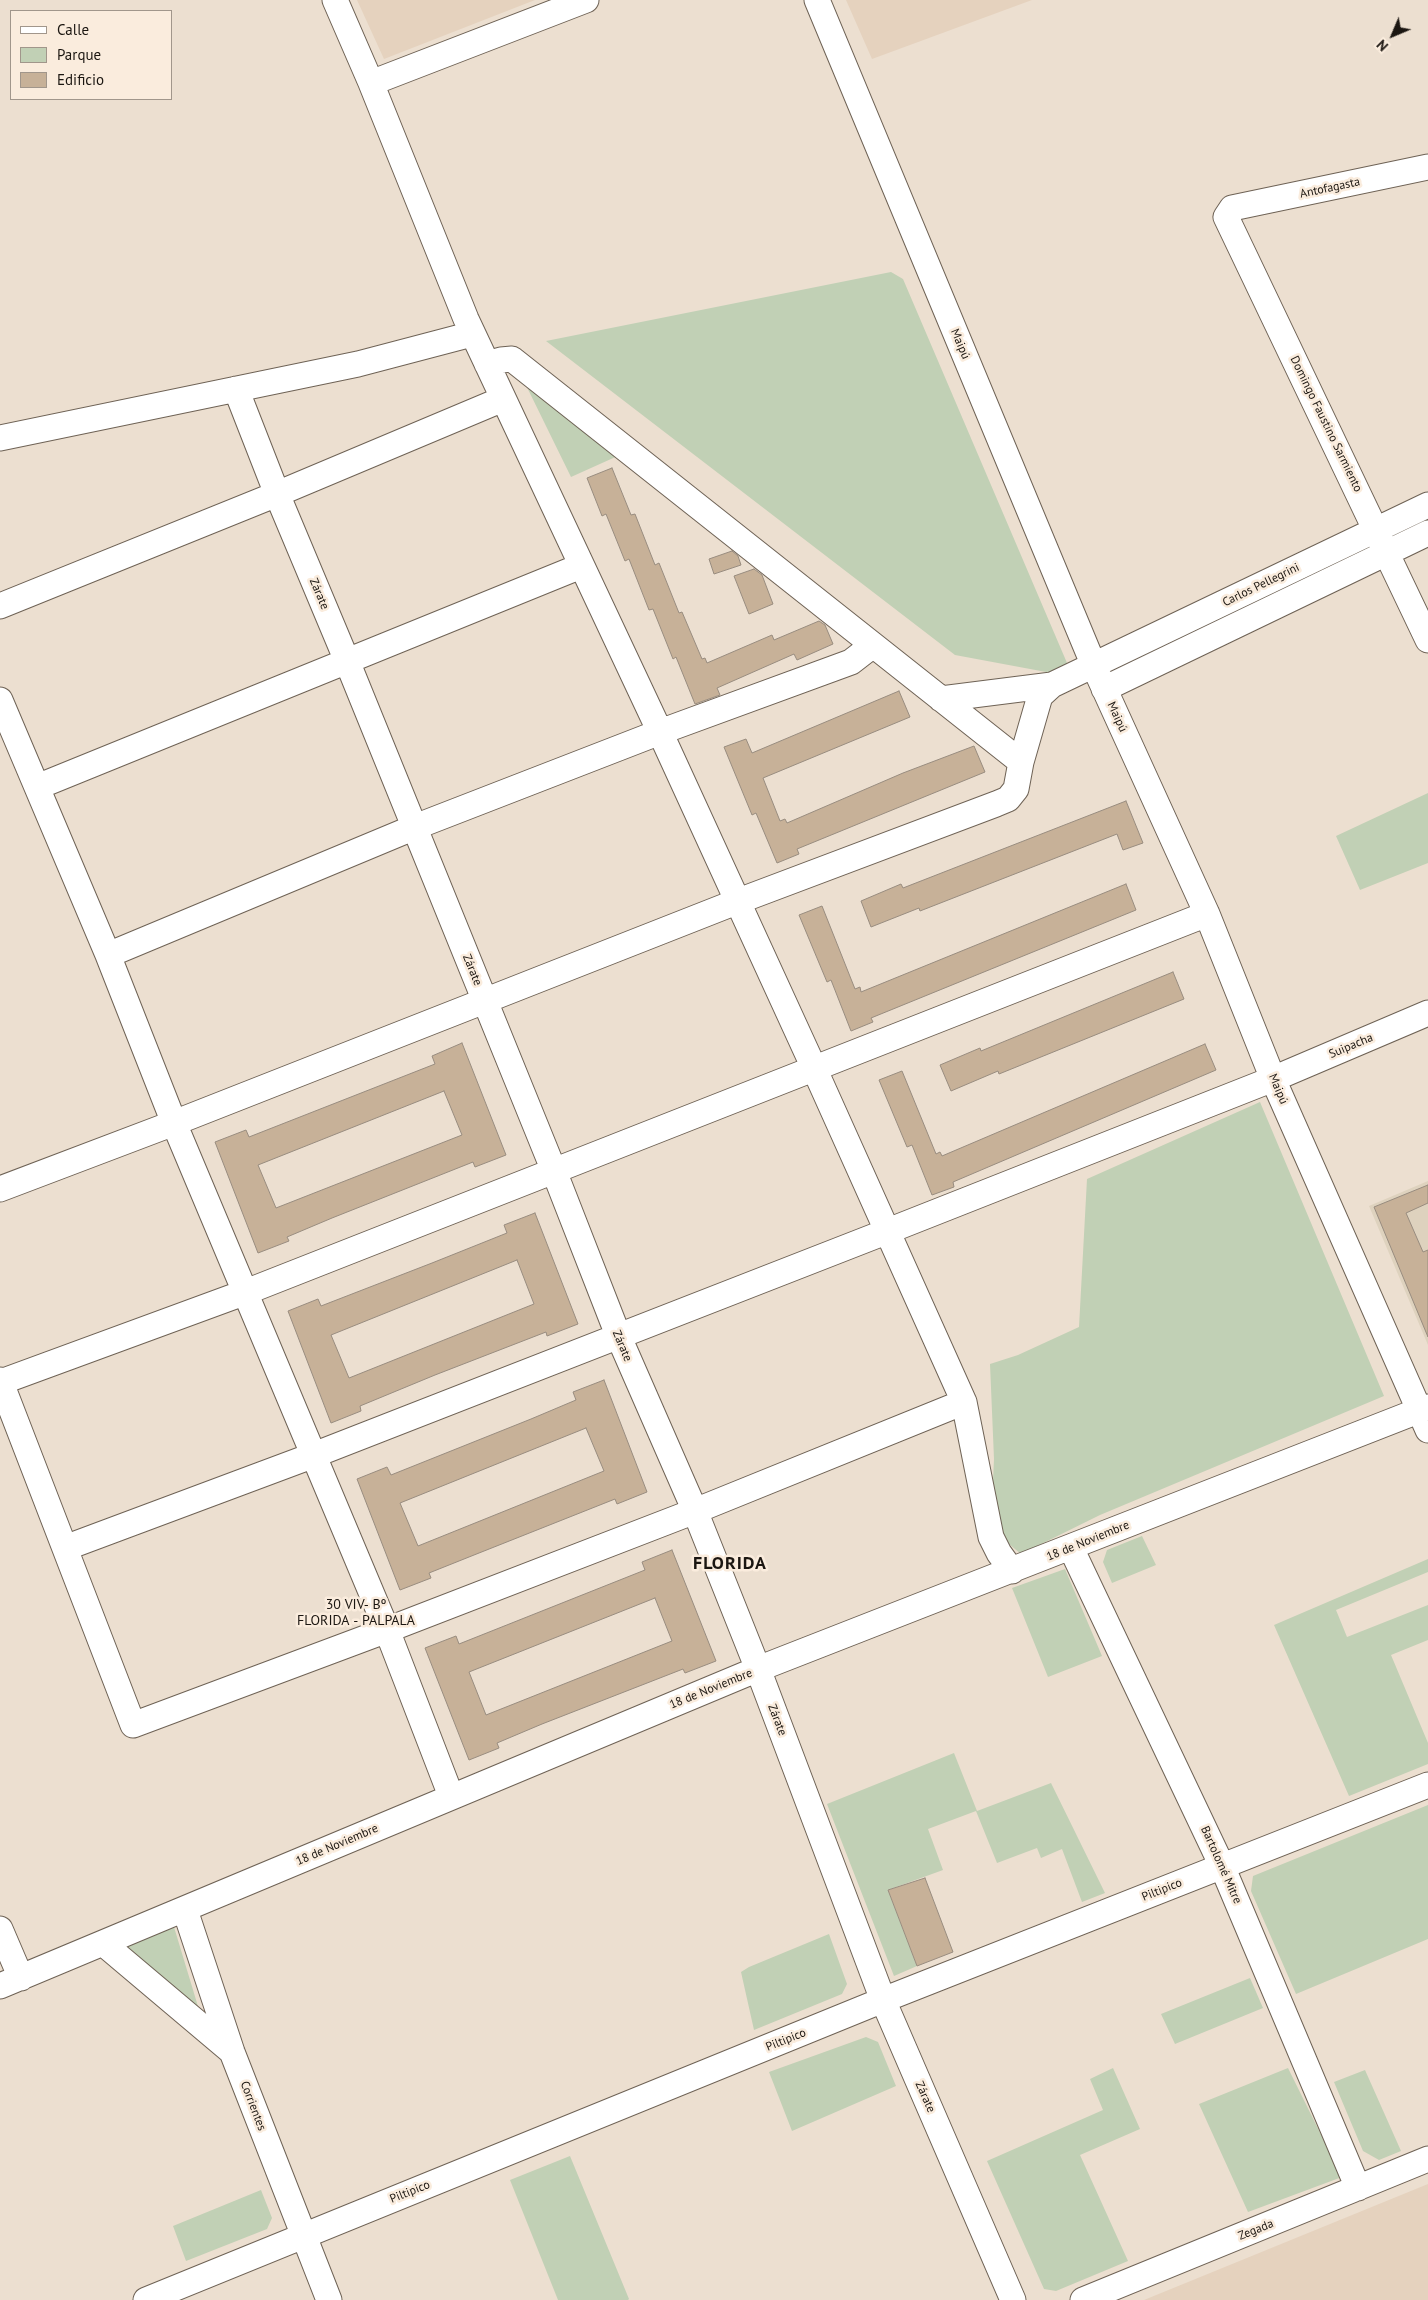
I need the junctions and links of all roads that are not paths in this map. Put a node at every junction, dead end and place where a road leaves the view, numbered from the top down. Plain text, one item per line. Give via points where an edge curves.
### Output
1 (335, 0) edge
2 (586, 0) edge
3 (817, 0) edge
4 (372, 84) junction
5 (1428, 167) edge
6 (1232, 208) joint
7 (472, 334) junction
8 (487, 364) junction
9 (236, 389) junction
10 (503, 399) junction
11 (0, 438) edge
12 (277, 494) junction
13 (1428, 505) edge
14 (1377, 530) junction
15 (1428, 533) edge
16 (1387, 552) junction
17 (581, 566) junction
18 (0, 606) edge
19 (1428, 640) edge
20 (873, 645) junction
21 (347, 661) junction
22 (1094, 666) junction
23 (1052, 686) junction
24 (1104, 689) junction
25 (941, 699) junction
26 (0, 700) edge
27 (660, 732) junction
28 (1021, 762) junction
29 (37, 787) junction
30 (415, 827) junction
31 (736, 902) junction
32 (1207, 914) junction
33 (108, 955) junction
34 (484, 1001) junction
35 (1428, 1014) edge
36 (814, 1068) junction
37 (1273, 1079) junction
38 (174, 1123) junction
39 (554, 1171) junction
40 (0, 1189) edge
41 (888, 1231) junction
42 (246, 1292) junction
43 (618, 1335) junction
44 (1, 1381) edge
45 (964, 1402) junction
46 (1425, 1415) edge
47 (314, 1455) junction
48 (695, 1511) junction
49 (65, 1548) junction
50 (1071, 1548) junction
51 (1012, 1571) junction
52 (387, 1630) junction
53 (758, 1669) junction
54 (1428, 1785) edge
55 (451, 1796) junction
56 (1222, 1866) junction
57 (185, 1910) junction
58 (0, 1929) edge
59 (104, 1944) junction
60 (10, 1982) edge
61 (883, 2000) junction
62 (232, 2052) junction
63 (1428, 2159) edge
64 (1358, 2188) junction
65 (303, 2235) junction
66 (146, 2300) edge
67 (329, 2300) edge
68 (1013, 2300) edge
69 (1083, 2300) edge

1 - 4 street
2 - 4 street
3 - 22 street, Maipú
4 - 7 street
5 - 6 street, Antofagasta
6 - 14 street, Domingo Faustino Sarmiento via 1226,217
7 - 8 street
7 - 9 street via 358,364
8 - 10 street
8 - 20 street via 512,359
9 - 11 street
9 - 12 street, Zárate
10 - 12 street
10 - 17 street
12 - 18 street
12 - 21 street, Zárate
13 - 14 street, Carlos Pellegrini
14 - 16 street, Domingo Faustino Sarmiento
14 - 22 street, Carlos Pellegrini
15 - 16 street, Carlos Pellegrini
16 - 19 street, Domingo Faustino Sarmiento
16 - 24 street, Carlos Pellegrini
17 - 21 street
17 - 27 street
20 - 25 street
20 - 27 street via 851,662
21 - 29 street
21 - 30 street, Zárate
22 - 23 street, Carlos Pellegrini
22 - 24 street, Maipú
23 - 25 street
23 - 28 street via 1040,696
24 - 32 street, Maipú
25 - 28 street
26 - 29 street
27 - 30 street
27 - 31 street
28 - 31 street via 1016,789 1008,799
29 - 33 street
30 - 33 street
30 - 34 street, Zárate
31 - 34 street
31 - 36 street
32 - 36 street
32 - 37 street, Maipú
33 - 38 street
34 - 38 street
34 - 39 street, Zárate
35 - 37 street, Suipacha
36 - 39 street
36 - 41 street
37 - 41 street, Suipacha
37 - 46 street, Maipú
38 - 40 street
38 - 42 street
39 - 42 street
39 - 43 street, Zárate
41 - 43 street, Suipacha
41 - 45 street
42 - 44 street
42 - 47 street
43 - 47 street, Suipacha
43 - 48 street, Zárate
44 - 49 street
45 - 48 street
45 - 51 street via 991,1537
46 - 50 street, 18 de Noviembre
47 - 49 street, Suipacha
47 - 52 street
48 - 52 street
48 - 53 street, Zárate
49 - 52 street via 133,1725
50 - 51 street, 18 de Noviembre
50 - 56 street, Bartolomé Mitre
51 - 53 street, 18 de Noviembre
52 - 55 street
53 - 55 street, 18 de Noviembre
53 - 61 street, Zárate
54 - 56 street, Piltipico
55 - 57 street, 18 de Noviembre
56 - 61 street, Piltipico
56 - 64 street, Bartolomé Mitre
57 - 59 street, 18 de Noviembre
57 - 62 street, Corrientes
58 - 60 street
59 - 60 street, 18 de Noviembre
59 - 62 street
61 - 65 street, Piltipico
61 - 68 street, Zárate
62 - 65 street, Corrientes
63 - 64 street, Zegada
64 - 69 street, Zegada
65 - 66 street, Piltipico
65 - 67 street, Corrientes

